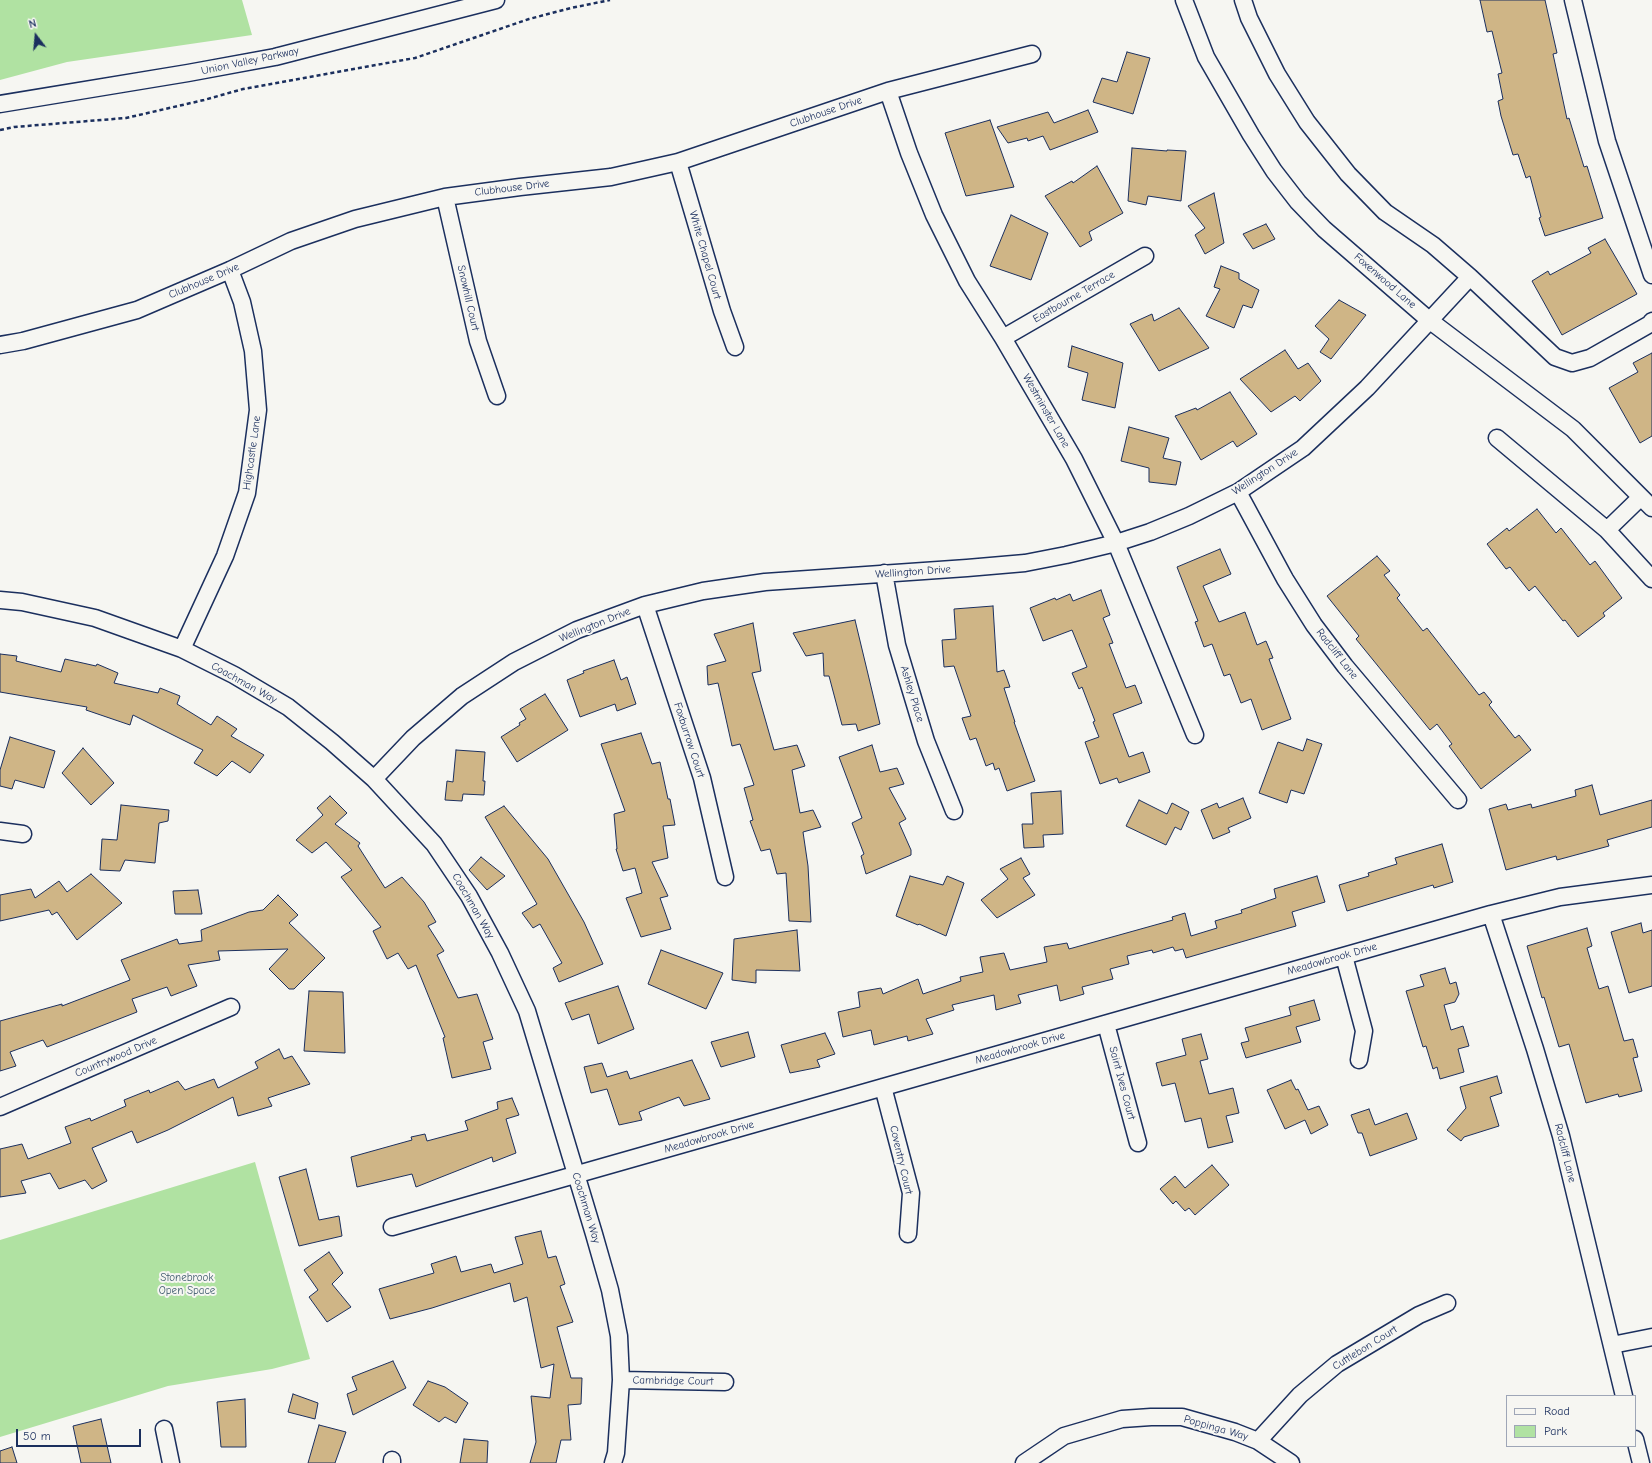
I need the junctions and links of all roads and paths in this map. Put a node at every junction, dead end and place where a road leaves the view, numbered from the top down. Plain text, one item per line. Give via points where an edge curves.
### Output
1 (496, 0) edge
2 (610, 0) edge
3 (1184, 0) edge
4 (1243, 0) edge
5 (1573, 0) edge
6 (1032, 54) dead end
7 (888, 91) junction
8 (0, 104) edge
9 (0, 130) edge
10 (678, 162) junction
11 (445, 197) junction
12 (1145, 256) dead end
13 (230, 270) junction
14 (1652, 275) edge
15 (1470, 277) junction
16 (1429, 320) junction
17 (1652, 321) edge
18 (1003, 338) junction
19 (0, 345) edge
20 (734, 348) dead end
21 (497, 396) dead end
22 (1497, 438) dead end
23 (1238, 492) junction
24 (1647, 502) edge
25 (1607, 530) junction
26 (1116, 543) junction
27 (884, 573) junction
28 (1652, 579) edge
29 (0, 600) edge
30 (645, 605) junction
31 (182, 649) junction
32 (1195, 735) dead end
33 (374, 779) junction
34 (1458, 800) dead end
35 (954, 811) dead end
36 (0, 831) edge
37 (23, 834) dead end
38 (725, 877) dead end
39 (1652, 884) edge
40 (1491, 914) junction
41 (1344, 956) junction
42 (231, 1007) dead end
43 (1106, 1024) junction
44 (1360, 1060) dead end
45 (884, 1087) junction
46 (0, 1107) edge
47 (1138, 1143) dead end
48 (576, 1174) junction
49 (392, 1227) dead end
50 (908, 1234) dead end
51 (1447, 1303) dead end
52 (1652, 1337) edge
53 (1612, 1345) junction
54 (621, 1380) junction
55 (725, 1382) dead end
56 (1624, 1395) edge
57 (164, 1429) dead end
58 (1258, 1441) junction
59 (1636, 1443) edge
60 (1029, 1462) edge
61 (171, 1463) edge
62 (613, 1463) edge
63 (1291, 1463) edge
64 (1641, 1463) edge

1 - 8 street, Union Valley Parkway via 275,57
2 - 9 path via 529,19 414,58 243,89 126,118
3 - 16 street, Foxenwood Lane via 1206,57 1274,171 1298,202 1324,229
4 - 15 street via 1249,18 1277,74 1307,122 1348,174 1385,212 1432,245
5 - 14 street via 1607,141
6 - 7 street, Clubhouse Drive
7 - 10 street, Clubhouse Drive
7 - 18 street, Westminster Lane via 934,215 966,281
10 - 11 street, Clubhouse Drive via 611,177
10 - 20 street, White Chapel Court
11 - 13 street, Clubhouse Drive via 355,219 291,241
11 - 21 street, Snowhill Court via 478,340
12 - 18 street, Eastbourne Terrace
13 - 19 street, Clubhouse Drive via 137,310
13 - 31 street, Highcastle Lane via 242,302 253,351 258,410 247,493 225,556
15 - 16 street, Wellington Drive
15 - 17 street via 1555,358 1572,363 1590,358
16 - 23 street, Wellington Drive via 1367,388 1303,448
16 - 24 street, Foxenwood Lane via 1573,429
18 - 26 street, Westminster Lane via 1074,459
22 - 25 street
23 - 26 street, Wellington Drive via 1150,532
23 - 34 street, Radcliff Lane via 1285,579 1314,625 1345,666
24 - 25 street
25 - 28 street
26 - 27 street, Wellington Drive via 1025,563
26 - 32 street, Westminster Lane
27 - 30 street, Wellington Drive via 757,583 703,591
27 - 35 street, Ashley Place via 897,645 926,741
29 - 31 street, Coachman Way via 22,602 95,618
30 - 33 street, Wellington Drive via 577,630 514,662 462,696 434,719
30 - 38 street, Foxburrow Court via 702,778
31 - 33 street, Coachman Way via 234,675 288,707
33 - 48 street, Coachman Way via 434,844 469,896 500,953 527,1011
36 - 37 street
39 - 40 street, Meadowbrook Drive via 1560,897
40 - 41 street, Meadowbrook Drive
40 - 53 street, Radcliff Lane via 1561,1136
41 - 43 street, Meadowbrook Drive
41 - 44 street via 1364,1031
42 - 46 street, Countrywood Drive
43 - 45 street, Meadowbrook Drive
43 - 47 street, Saint Ives Court
45 - 48 street, Meadowbrook Drive
45 - 50 street, Coventry Court via 911,1193
48 - 49 street, Meadowbrook Drive
48 - 54 street, Coachman Way via 610,1290 619,1336
51 - 58 street, Cuttlebon Court via 1412,1319 1337,1364 1300,1395
52 - 53 street
53 - 56 street, Radcliff Lane
54 - 55 street, Cambridge Court
54 - 62 street, Coachman Way via 616,1453
57 - 61 street
58 - 60 street, Poppinga Way via 1182,1417 1122,1419 1064,1436
58 - 63 street, Poppinga Way
59 - 64 street

